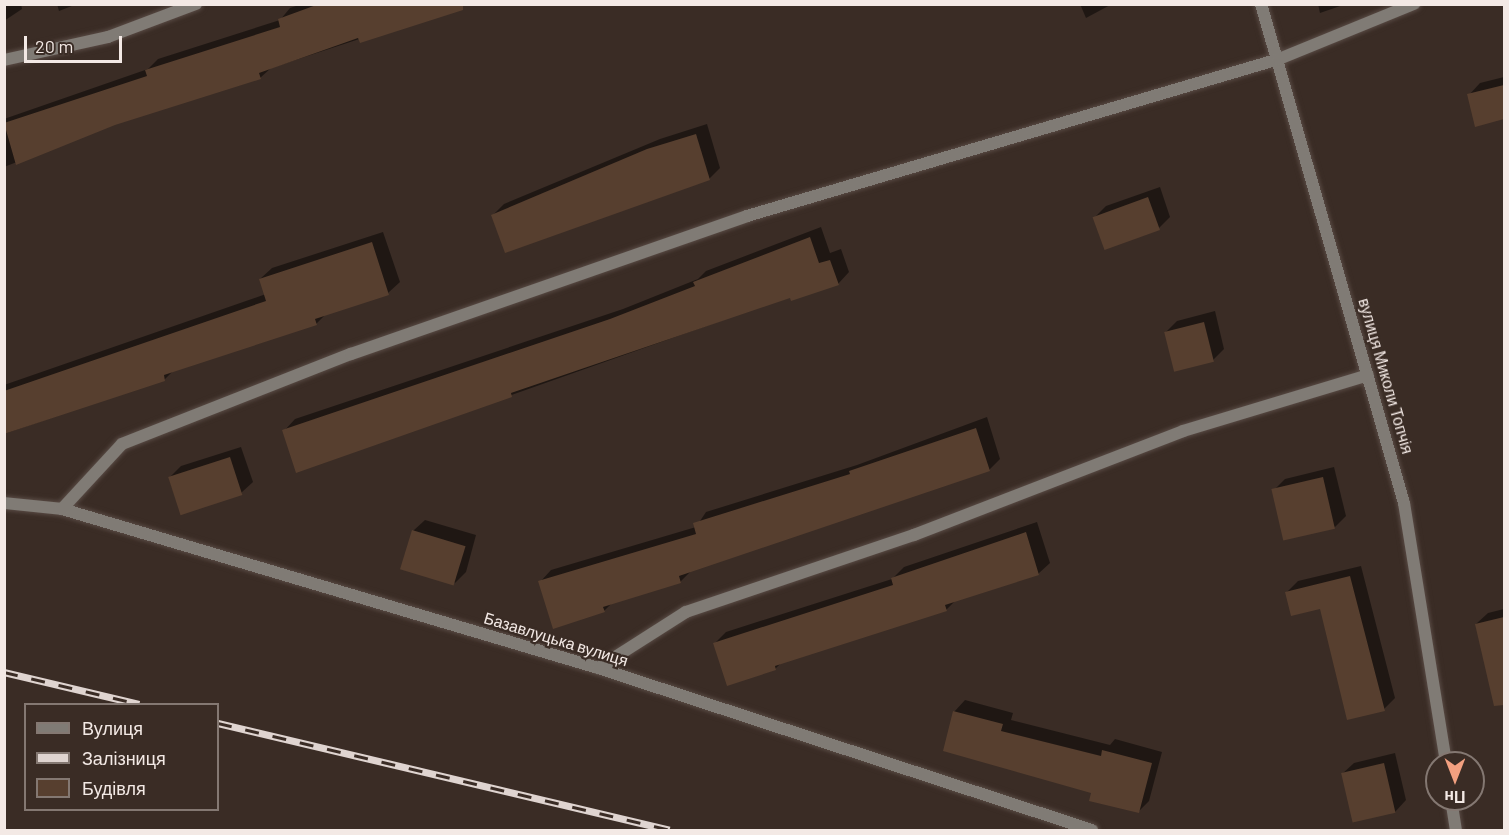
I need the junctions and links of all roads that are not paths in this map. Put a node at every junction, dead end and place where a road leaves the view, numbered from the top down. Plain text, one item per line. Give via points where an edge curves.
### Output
1 (196, 4) edge
2 (1261, 4) edge
3 (1414, 4) edge
4 (1279, 59) junction
5 (4, 60) edge
6 (1368, 375) junction
7 (4, 503) edge
8 (62, 509) junction
9 (598, 668) junction
10 (1444, 751) edge
11 (1453, 811) edge
12 (1092, 831) edge
13 (1456, 831) edge

1 - 5 street via 108,37
2 - 4 street, вулиця Миколи Топчія
3 - 4 street
4 - 6 street, вулиця Миколи Топчія
4 - 8 street via 747,216 351,354 122,444
6 - 9 street via 1183,431 914,535 686,612
6 - 10 street, вулиця Миколи Топчія via 1404,503
7 - 8 street, Базавлуцька вулиця
8 - 9 street, Базавлуцька вулиця
9 - 12 street, Базавлуцька вулиця
11 - 13 street

